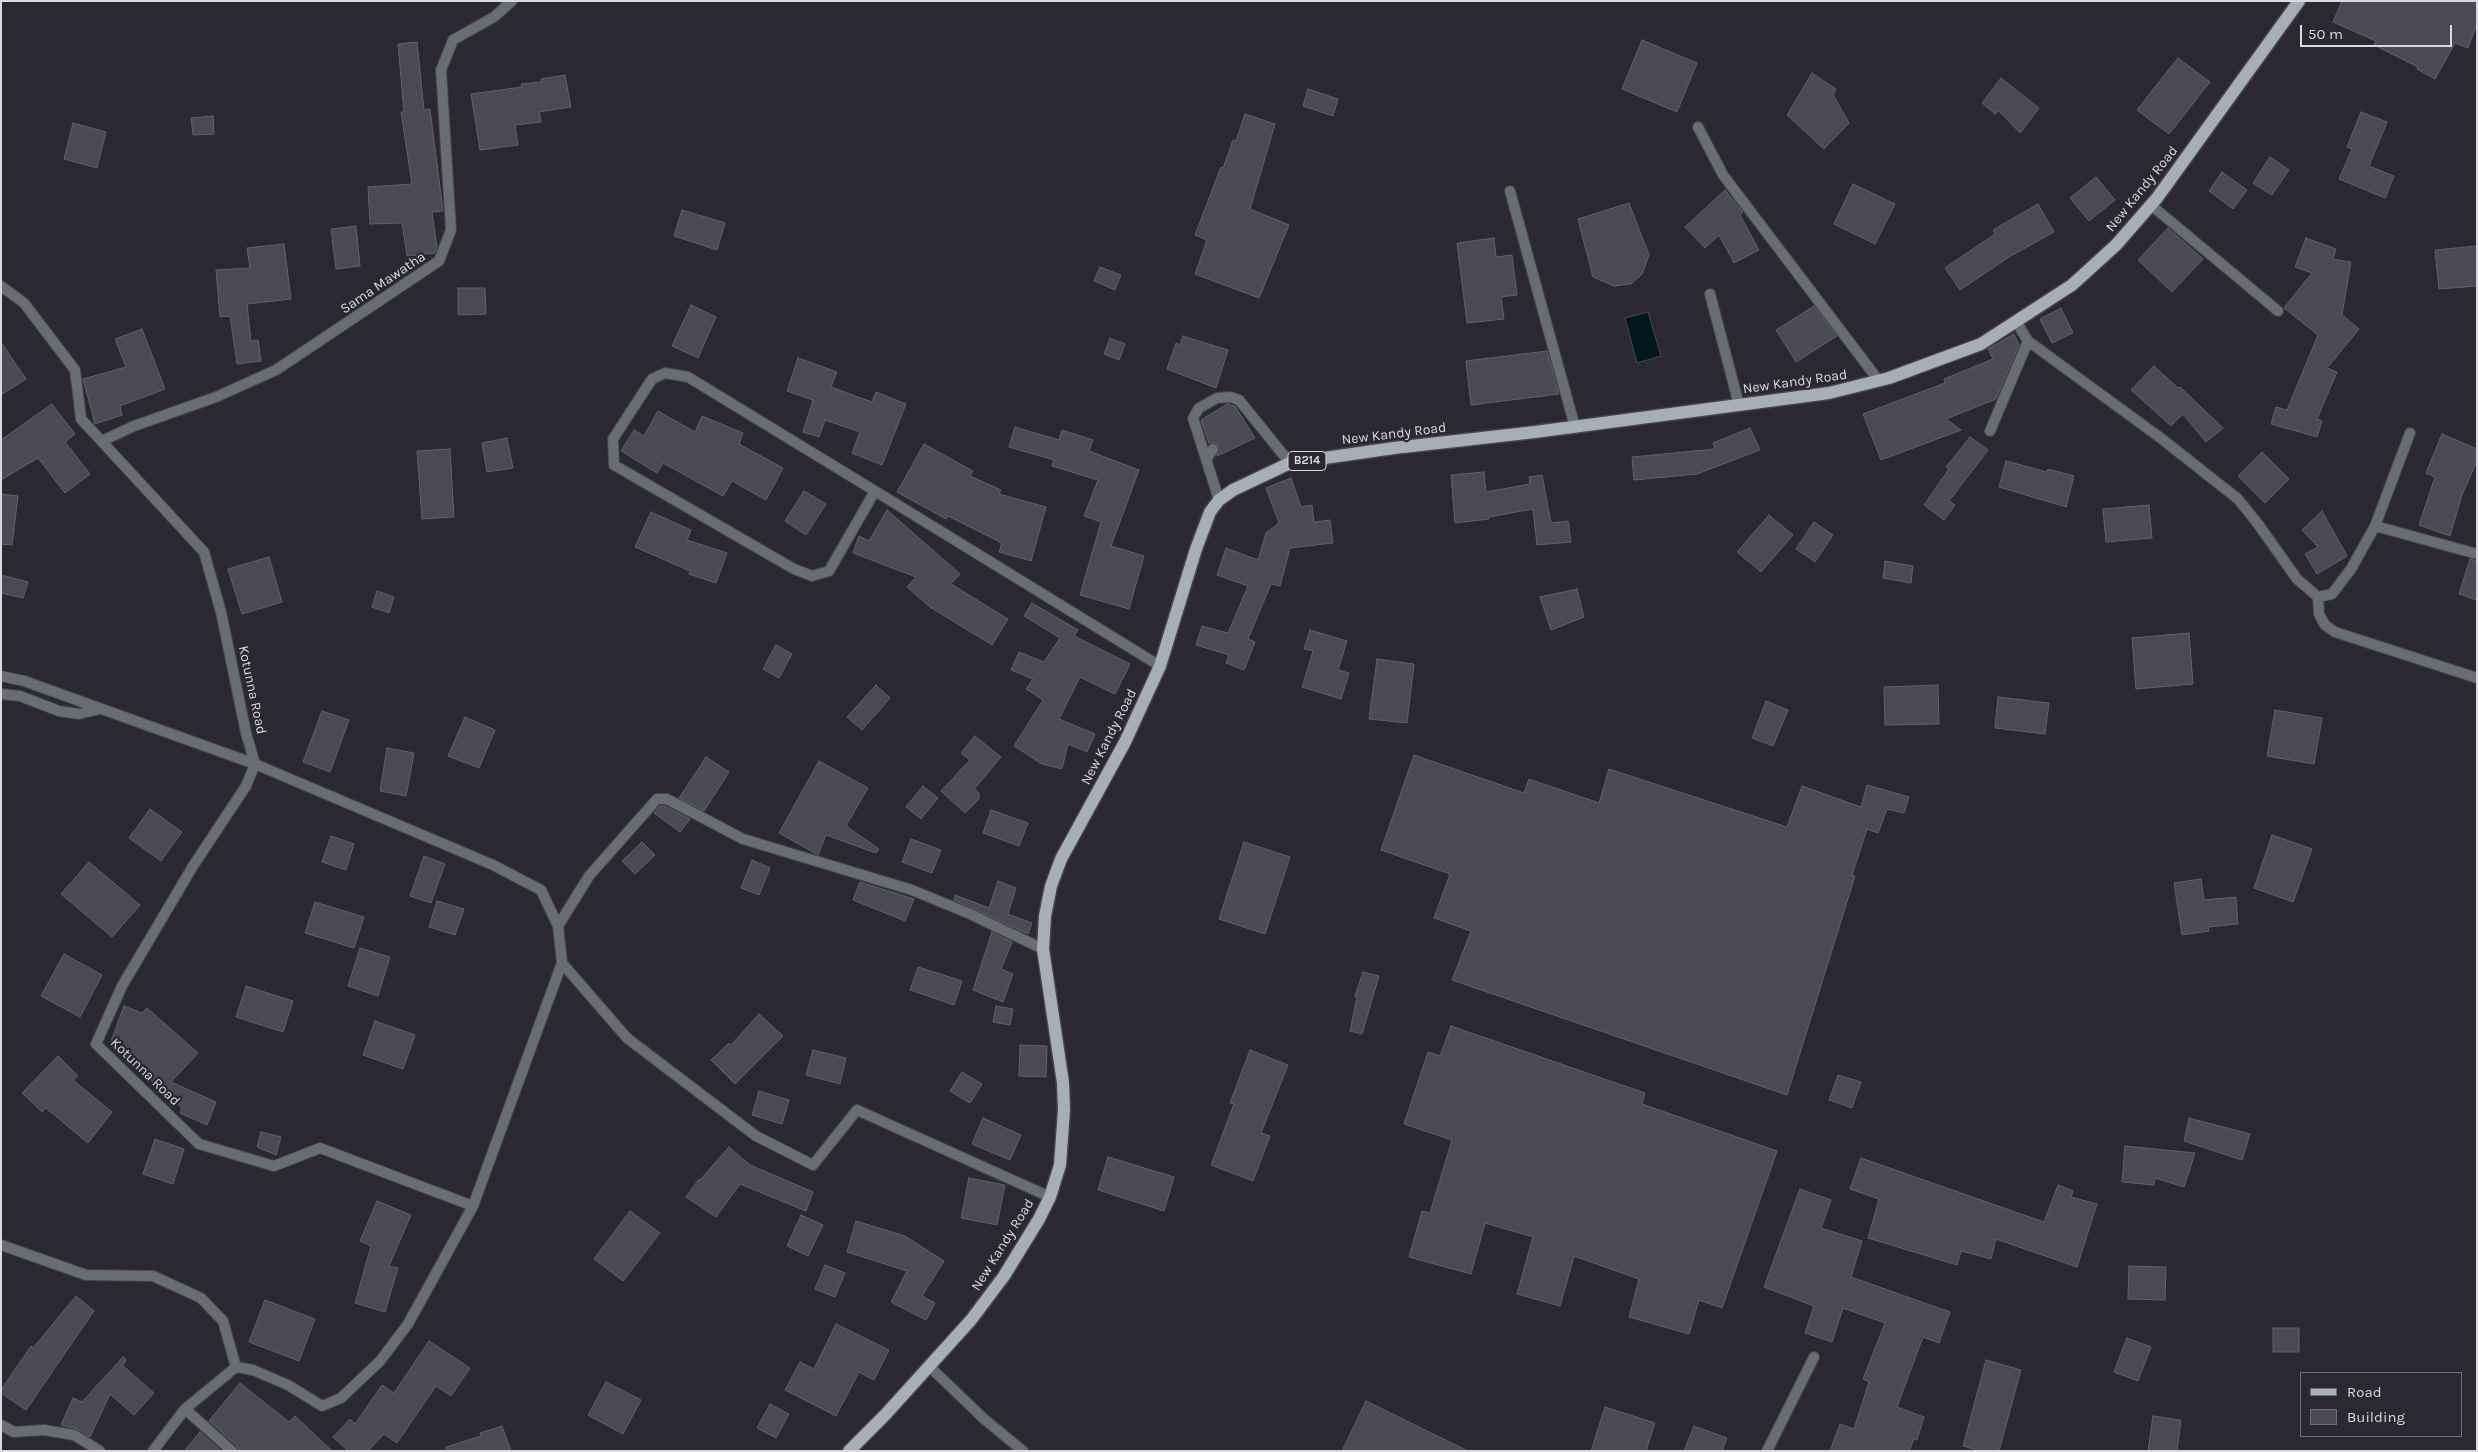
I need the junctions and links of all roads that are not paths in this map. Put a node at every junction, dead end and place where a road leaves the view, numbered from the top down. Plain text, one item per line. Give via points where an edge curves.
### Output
1 (512, 1) edge
2 (2299, 1) edge
3 (1698, 128) dead end
4 (1510, 191) dead end
5 (2151, 205) junction
6 (1, 286) edge
7 (1710, 294) dead end
8 (2278, 311) dead end
9 (2017, 323) junction
10 (2028, 341) junction
11 (1879, 382) junction
12 (1739, 405) junction
13 (1575, 427) junction
14 (1250, 430) dead end
15 (1990, 431) dead end
16 (1265, 432) junction
17 (2410, 433) dead end
18 (102, 441) junction
19 (1213, 449) dead end
20 (1206, 460) junction
21 (1290, 463) junction
22 (875, 491) junction
23 (1219, 500) junction
24 (2375, 526) junction
25 (2477, 554) edge
26 (2318, 597) junction
27 (1160, 666) junction
28 (1, 676) edge
29 (2477, 678) edge
30 (1, 694) edge
31 (100, 710) junction
32 (255, 764) junction
33 (558, 926) junction
34 (1043, 949) junction
35 (562, 963) junction
36 (1050, 1197) junction
37 (472, 1206) junction
38 (1, 1245) edge
39 (1814, 1357) dead end
40 (236, 1367) junction
41 (930, 1367) junction
42 (185, 1409) junction
43 (1, 1425) edge
44 (100, 1451) edge
45 (153, 1451) edge
46 (232, 1451) edge
47 (849, 1451) edge
48 (1023, 1451) edge
49 (1767, 1451) edge

1 - 18 street, Sama Mawatha via 494,17 453,40 441,70 452,230 439,261 276,370
2 - 5 main road, New Kandy Road / B214
3 - 11 street via 1722,175
4 - 13 street
5 - 8 street
5 - 9 main road, New Kandy Road / B214 via 2072,285
6 - 18 street, Kotunna Road via 24,303 75,370 80,419
7 - 12 street
9 - 10 street
9 - 11 main road, New Kandy Road / B214 via 1980,344
10 - 15 street
10 - 26 street via 2238,499 2297,579
11 - 12 main road, New Kandy Road / B214 via 1828,394
12 - 13 main road, New Kandy Road / B214
13 - 21 main road, New Kandy Road / B214
14 - 16 street
16 - 20 street via 1239,400 1217,398 1199,408 1193,418
16 - 21 street
17 - 24 street
18 - 32 street, Kotunna Road via 204,552
19 - 20 street
20 - 23 street
21 - 23 main road, New Kandy Road / B214
22 - 22 street via 829,571 812,576 794,569 614,465 613,439 652,379 664,373 688,377
22 - 27 street
23 - 27 main road, New Kandy Road / B214 via 1210,512 1196,549
24 - 25 street
24 - 26 street via 2351,569 2332,594
26 - 29 street via 2319,614 2325,625 2335,632
27 - 34 main road, New Kandy Road / B214 via 1126,742 1061,859 1045,916
28 - 31 street via 24,681
30 - 31 street via 20,696 60,711 79,714
31 - 32 street
32 - 33 street via 493,865 540,890
32 - 37 street, Kotunna Road via 246,786 192,866 122,986 96,1044 199,1144 274,1166 320,1148
33 - 34 street via 589,876 657,799 667,799 743,839 912,890
33 - 35 street
34 - 36 main road, New Kandy Road / B214 via 1063,1083 1064,1110 1060,1165
35 - 36 street via 627,1038 756,1136 813,1165 857,1110
35 - 37 street
36 - 41 main road, New Kandy Road / B214 via 1004,1276
37 - 40 street via 408,1324 380,1361 341,1398 322,1406 288,1385 253,1370
38 - 40 street via 86,1275 153,1276 200,1298 223,1321
39 - 49 street
40 - 42 street
41 - 47 main road, New Kandy Road / B214
41 - 48 street
42 - 45 street
42 - 46 street
43 - 44 street via 14,1432 44,1430 74,1435

